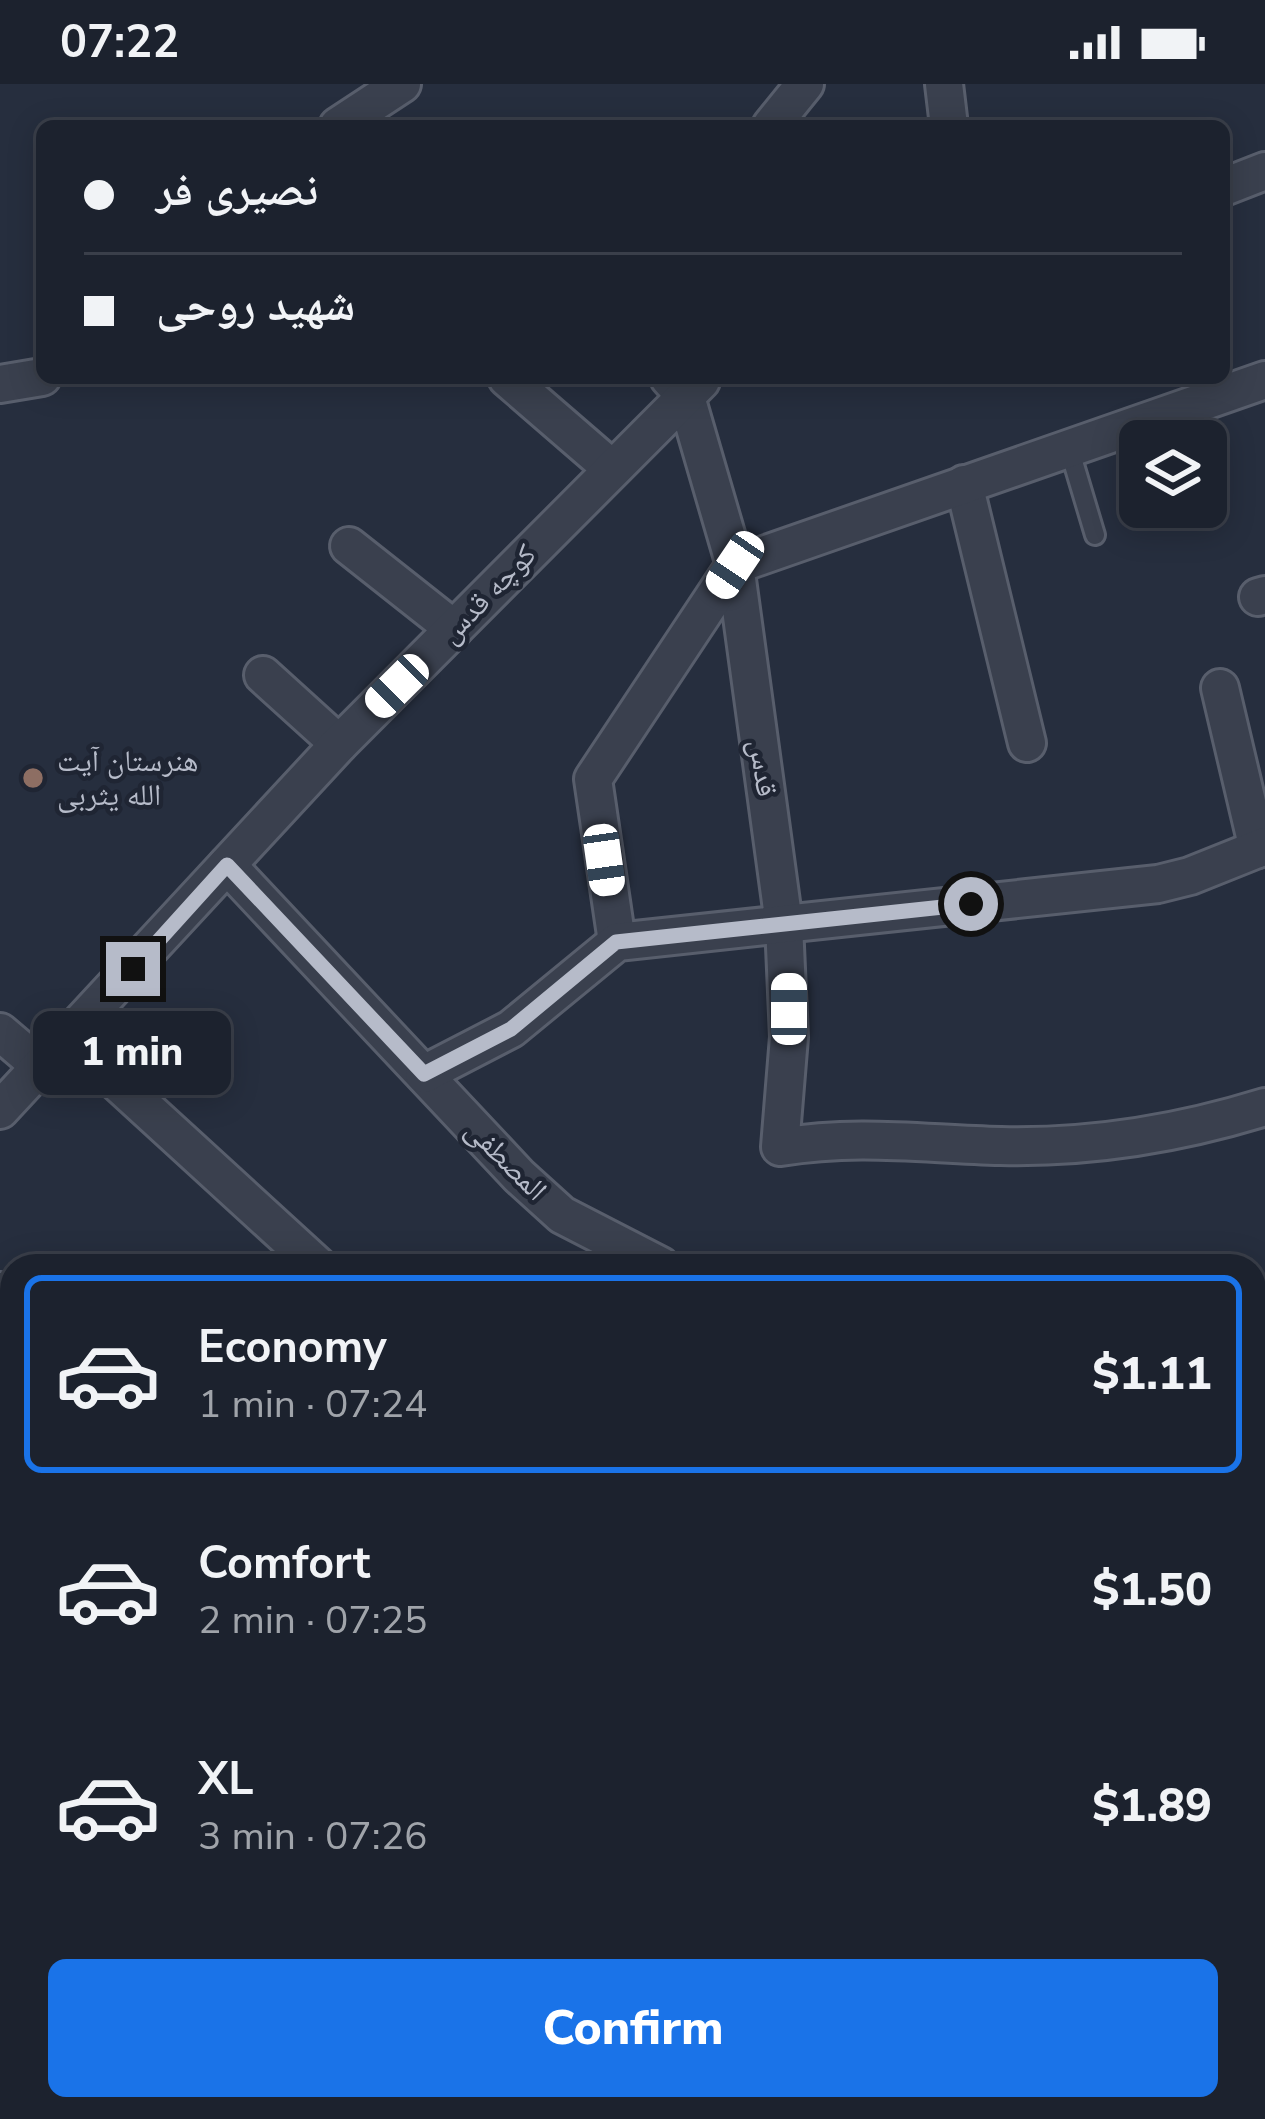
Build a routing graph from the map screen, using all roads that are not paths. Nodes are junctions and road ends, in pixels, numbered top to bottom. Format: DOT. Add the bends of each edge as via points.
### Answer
graph roads {
  1 [pos="402,84"];
  2 [pos="805,84"];
  3 [pos="347,120"];
  4 [pos="776,120"];
  5 [pos="1265,171"];
  6 [pos="1230,185"];
  7 [pos="1265,380"];
  8 [pos="514,384"];
  9 [pos="686,384"];
  10 [pos="1069,448"];
  11 [pos="611,468"];
  12 [pos="964,484"];
  13 [pos="1095,535"];
  14 [pos="349,546"];
  15 [pos="735,565"];
  16 [pos="454,629"];
  17 [pos="262,675"];
  18 [pos="1220,688"];
  19 [pos="1027,743"];
  20 [pos="339,744"];
  21 [pos="1262,848"];
  22 [pos="227,865"];
  23 [pos="784,924"];
  24 [pos="616,942"];
  25 [pos="0,1032"];
  26 [pos="70,1039"];
  27 [pos="40,1066"];
  28 [pos="424,1074"];
  29 [pos="1265,1107"];
  30 [pos="0,1110"];
  31 [pos="305,1254"];
  32 [pos="638,1254"];
  1 -- 3 [label="street"];
  2 -- 4 [label="street"];
  5 -- 6 [label="street"];
  7 -- 10 [label="street"];
  8 -- 11 [label="street"];
  9 -- 11 [label="street, کوچه قدس"];
  9 -- 15 [label="street, قدس"];
  10 -- 12 [label="street"];
  10 -- 13 [label="lane"];
  11 -- 16 [label="street, کوچه قدس"];
  12 -- 15 [label="street"];
  12 -- 19 [label="street"];
  14 -- 16 [label="street"];
  15 -- 23 [label="street, قدس"];
  15 -- 24 [label="street" via="593,779"];
  16 -- 20 [label="street, کوچه قدس"];
  17 -- 20 [label="street"];
  18 -- 21 [label="street"];
  20 -- 22 [label="street, کوچه قدس"];
  21 -- 23 [label="street" via="1158,884"];
  22 -- 26 [label="street, کوچه قدس"];
  22 -- 28 [label="street, المصطفی"];
  23 -- 24 [label="street"];
  23 -- 29 [label="street, قدس" via="789,1036 780,1147 856,1137 1001,1146 1128,1140"];
  24 -- 28 [label="street" via="511,1029"];
  25 -- 27 [label="street"];
  26 -- 27 [label="street, کوچه قدس"];
  26 -- 31 [label="street"];
  27 -- 30 [label="street, کوچه قدس"];
  28 -- 32 [label="street, المصطفی" via="562,1215"];
}
